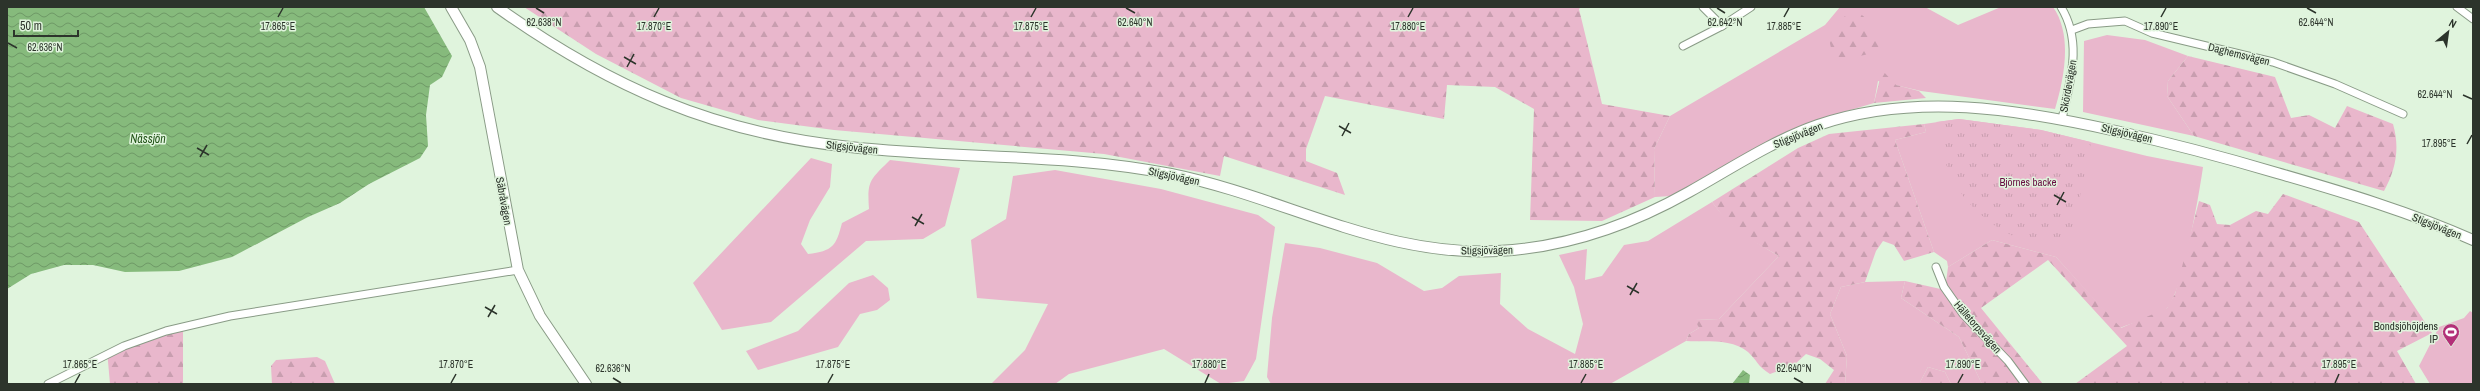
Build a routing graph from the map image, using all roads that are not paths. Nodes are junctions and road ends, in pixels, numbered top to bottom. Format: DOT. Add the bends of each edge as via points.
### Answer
graph roads {
  1 [pos="451,7"];
  2 [pos="497,7"];
  3 [pos="1703,7"];
  4 [pos="1750,7"];
  5 [pos="2061,7"];
  6 [pos="2457,7"];
  7 [pos="2473,19"];
  8 [pos="1722,26"];
  9 [pos="2072,30"];
  10 [pos="1683,46"];
  11 [pos="2403,114"];
  12 [pos="2062,119"];
  13 [pos="2473,240"];
  14 [pos="1936,267"];
  15 [pos="518,270"];
  16 [pos="48,384"];
  17 [pos="586,384"];
  18 [pos="2025,384"];
  1 -- 15 [label="main road, Säbråvägen" via="470,40 480,67"];
  2 -- 12 [label="main road, Stigsjövägen" via="550,44 609,78 667,104 730,126 854,148 1056,159 1132,167 1216,185 1378,239 1446,251 1493,252 1538,248 1599,234 1668,204 1772,145 1798,133 1850,116 1900,108 1945,106 2005,110"];
  3 -- 8 [label="street"];
  4 -- 8 [label="street"];
  5 -- 9 [label="street, Skördevägen"];
  6 -- 7 [label="street"];
  8 -- 10 [label="street"];
  9 -- 11 [label="street, Daghemsvägen" via="2088,24 2125,21 2152,33 2272,62 2335,84"];
  9 -- 12 [label="street, Skördevägen" via="2074,62"];
  12 -- 13 [label="main road, Stigsjövägen" via="2143,136 2247,163 2391,208"];
  14 -- 18 [label="street, Hälletorpsvägen" via="1944,287 1963,314 2008,361"];
  15 -- 16 [label="street" via="230,316 179,328 124,346"];
  15 -- 17 [label="main road, Säbråvägen" via="540,316"];
}
